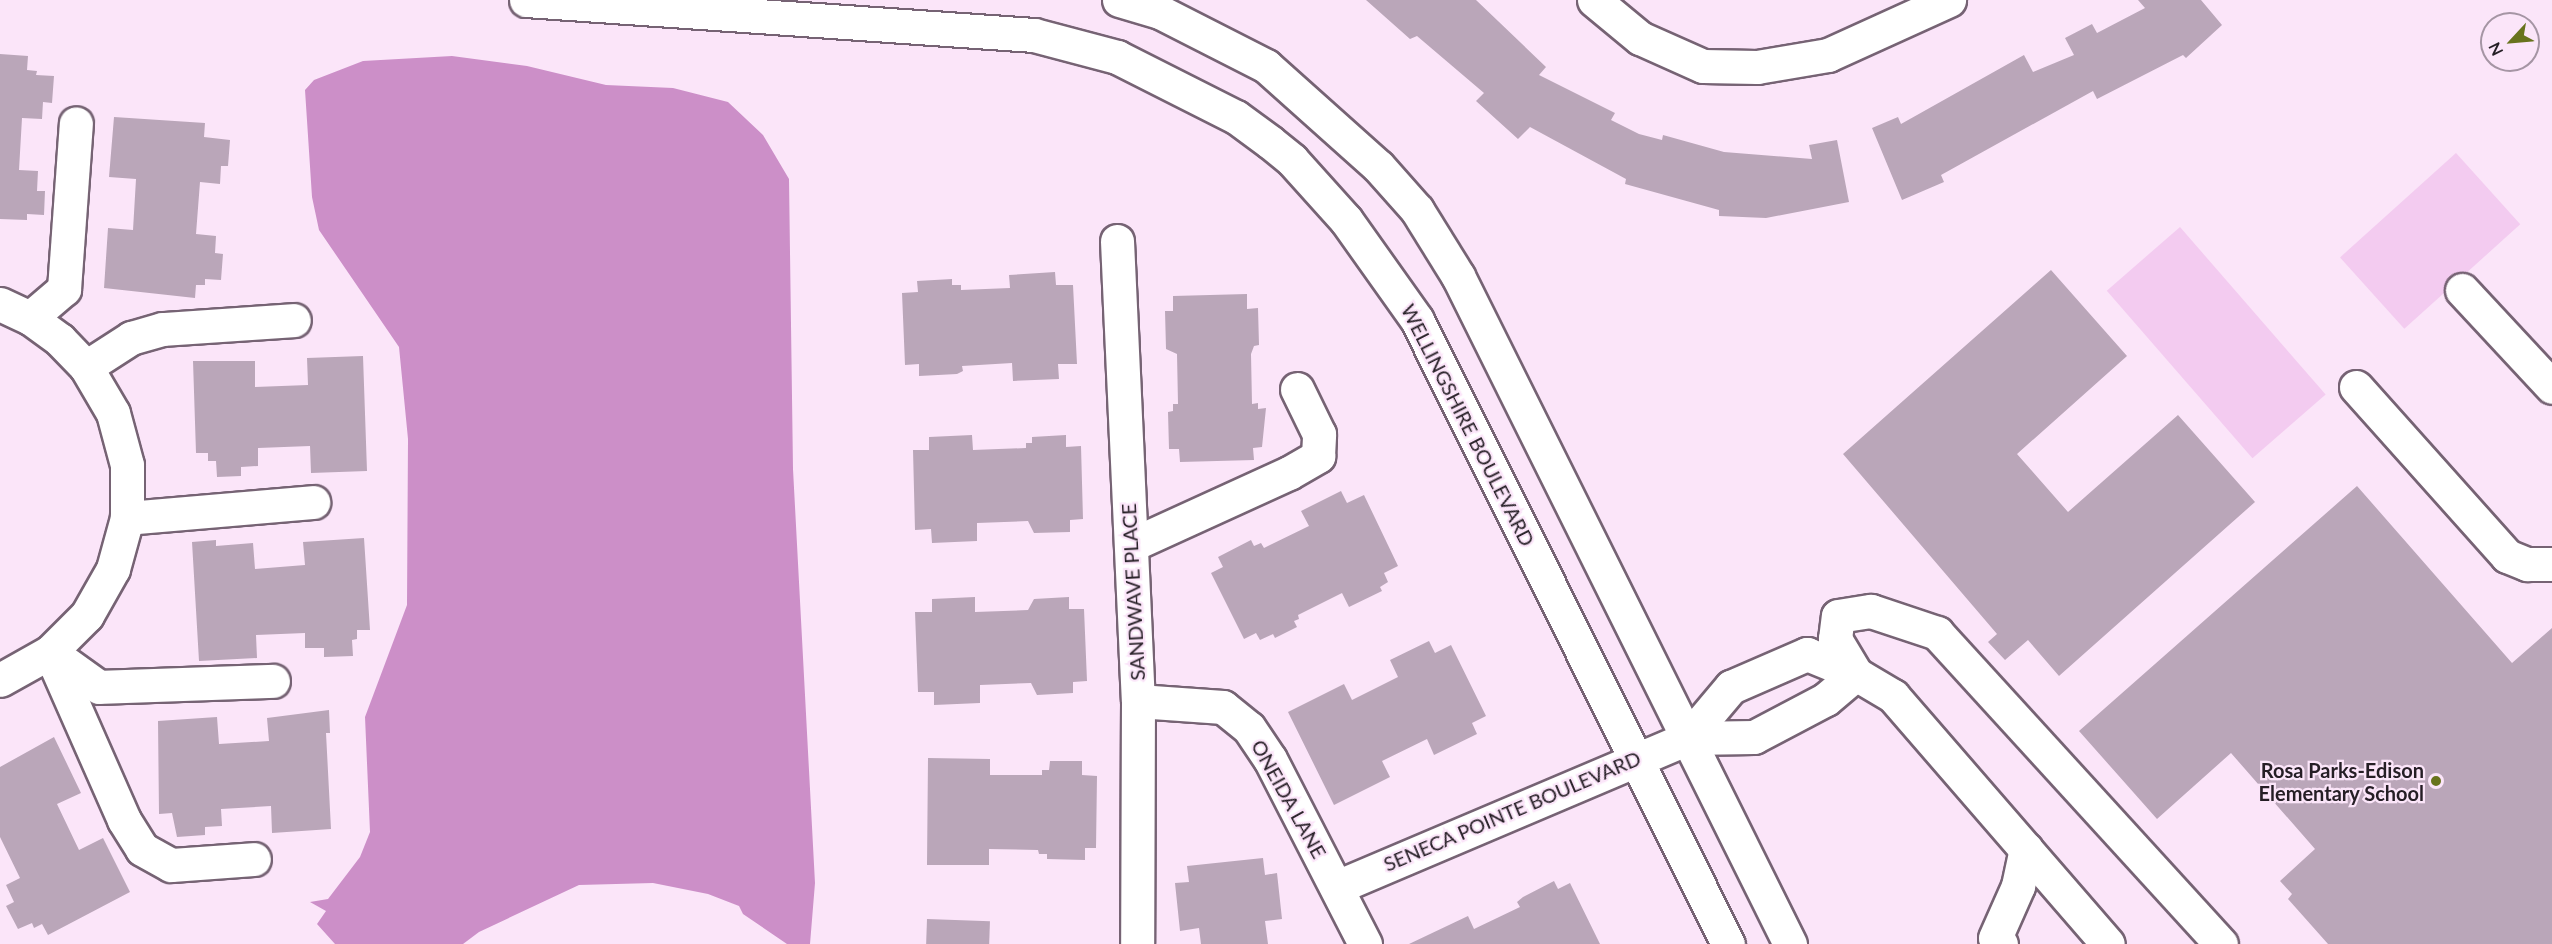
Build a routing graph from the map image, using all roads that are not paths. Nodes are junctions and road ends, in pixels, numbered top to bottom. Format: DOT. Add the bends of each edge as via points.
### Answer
graph roads {
  1 [pos="526,0"];
  2 [pos="1119,0"];
  3 [pos="1594,0"];
  4 [pos="1948,0"];
  5 [pos="76,123"];
  6 [pos="1117,241"];
  7 [pos="2462,290"];
  8 [pos="0,304"];
  9 [pos="30,318"];
  10 [pos="294,320"];
  11 [pos="86,367"];
  12 [pos="2356,387"];
  13 [pos="2552,387"];
  14 [pos="1297,389"];
  15 [pos="313,502"];
  16 [pos="127,518"];
  17 [pos="1131,545"];
  18 [pos="2552,564"];
  19 [pos="50,652"];
  20 [pos="1856,674"];
  21 [pos="0,680"];
  22 [pos="273,681"];
  23 [pos="1138,701"];
  24 [pos="1688,738"];
  25 [pos="1636,758"];
  26 [pos="2026,849"];
  27 [pos="254,859"];
  28 [pos="1337,887"];
  29 [pos="1137,944"];
  30 [pos="1365,944"];
  31 [pos="1728,944"];
  32 [pos="1790,944"];
  33 [pos="2001,944"];
  34 [pos="2108,944"];
  35 [pos="2221,944"];
  1 -- 25 [label="street, WELLINGSHIRE BOULEVARD" via="1034,35 1117,57 1236,117 1292,160 1316,185 1382,266 1417,320"];
  2 -- 24 [label="street" via="1160,12 1266,66 1378,166 1417,210 1458,276"];
  3 -- 4 [label="street" via="1640,38 1703,66 1758,67 1828,54"];
  5 -- 9 [label="street" via="64,289"];
  6 -- 17 [label="street, SANDWAVE PLACE"];
  7 -- 13 [label="street"];
  8 -- 9 [label="street"];
  9 -- 11 [label="street" via="60,340"];
  10 -- 11 [label="street" via="163,329 131,338"];
  11 -- 16 [label="street" via="113,413 127,465"];
  12 -- 18 [label="street" via="2507,556 2527,564"];
  14 -- 17 [label="street" via="1319,434 1318,456"];
  15 -- 16 [label="street"];
  16 -- 19 [label="street" via="113,569 93,606"];
  17 -- 23 [label="street, SANDWAVE PLACE"];
  19 -- 21 [label="street"];
  19 -- 22 [label="street" via="99,687"];
  19 -- 27 [label="street" via="124,820 142,849 171,864"];
  20 -- 24 [label="street" via="1826,699 1754,736"];
  20 -- 24 [label="street" via="1807,654 1731,687"];
  20 -- 26 [label="street" via="1893,696"];
  20 -- 35 [label="street" via="1835,639 1838,616 1871,611 1937,633"];
  23 -- 28 [label="street, ONEIDA LANE" via="1223,707 1249,729 1270,759"];
  23 -- 29 [label="street, SANDWAVE PLACE"];
  24 -- 25 [label="street, SENECA POINTE BOULEVARD"];
  24 -- 32 [label="street"];
  25 -- 28 [label="street, SENECA POINTE BOULEVARD"];
  25 -- 31 [label="street, WELLINGSHIRE BOULEVARD"];
  26 -- 33 [label="street" via="2018,886 1995,938"];
  26 -- 34 [label="street"];
  28 -- 30 [label="street, ONEIDA LANE"];
}
